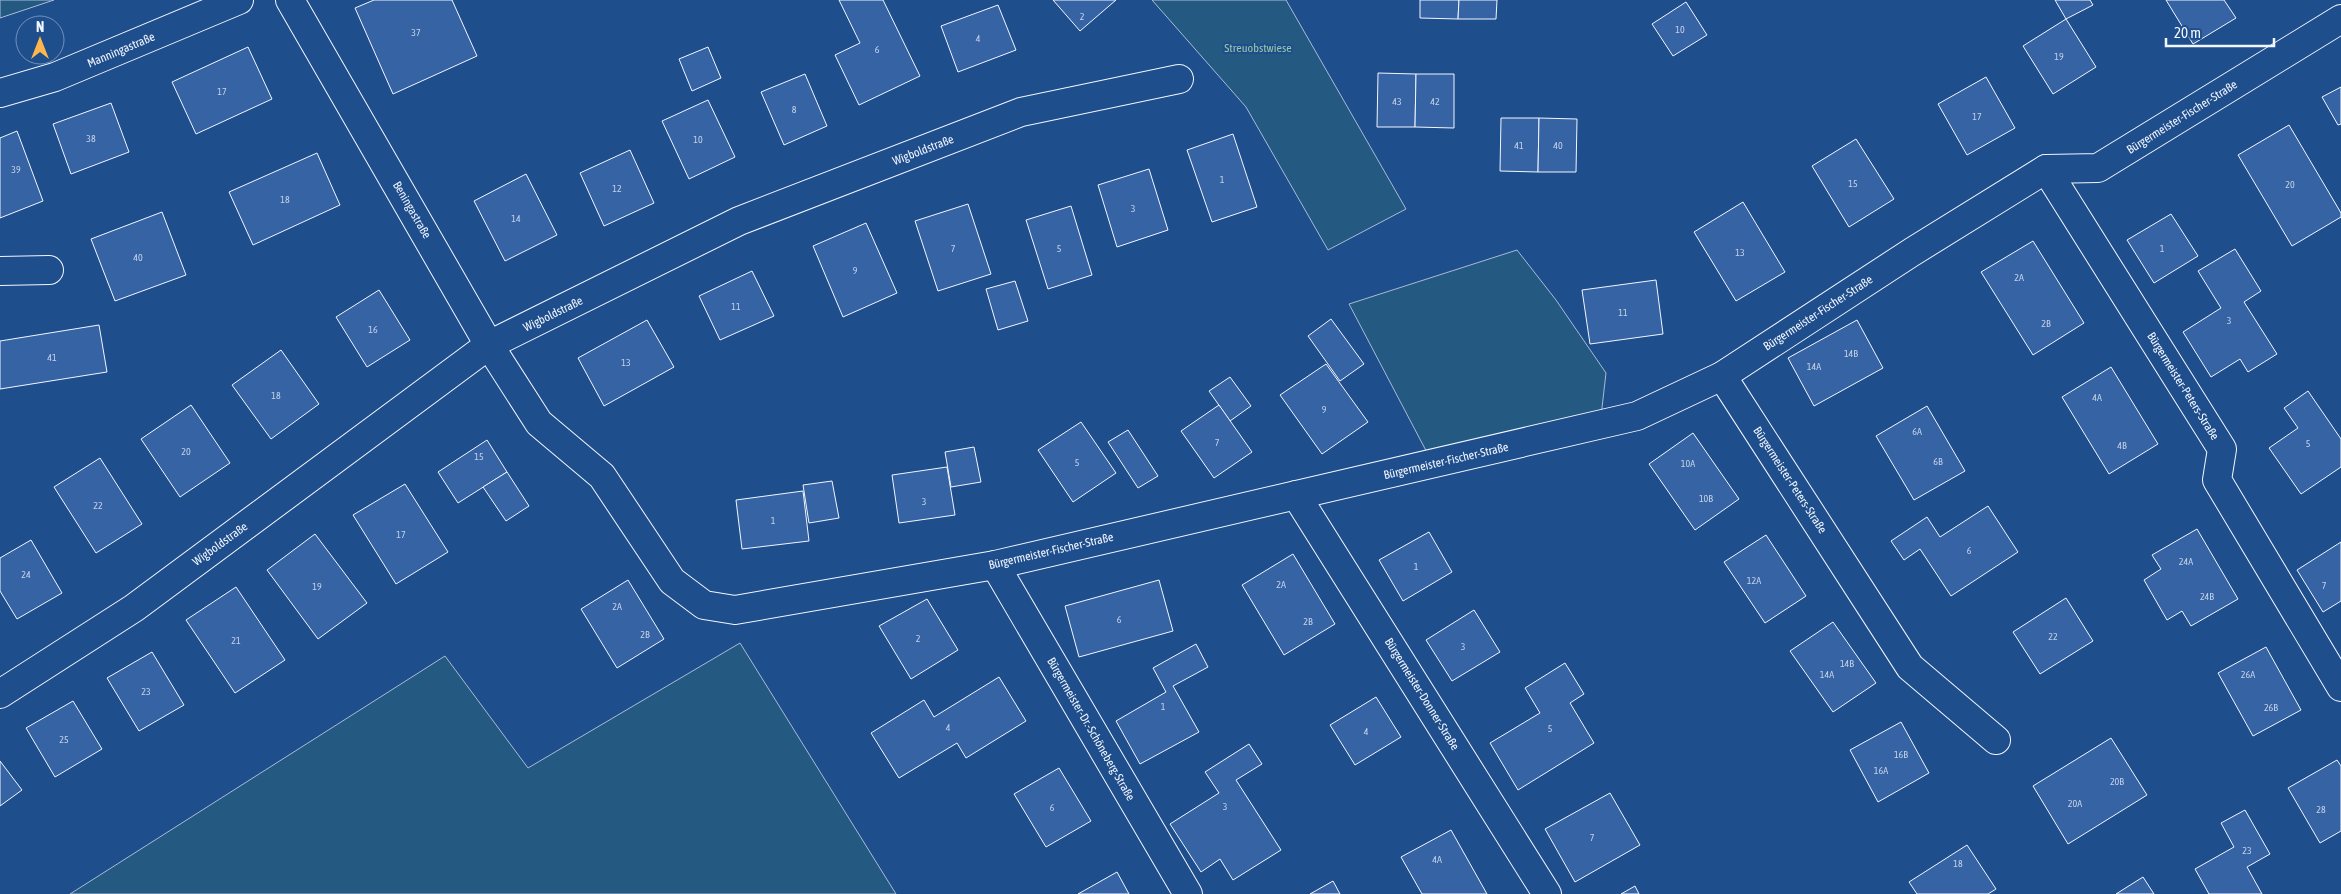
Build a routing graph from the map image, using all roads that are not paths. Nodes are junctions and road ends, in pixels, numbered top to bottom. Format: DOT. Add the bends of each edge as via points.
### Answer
graph roads {
  1 [pos="239,0"];
  2 [pos="290,0"];
  3 [pos="2341,19"];
  4 [pos="1179,79"];
  5 [pos="0,93"];
  6 [pos="2046,169"];
  7 [pos="49,270"];
  8 [pos="0,271"];
  9 [pos="490,345"];
  10 [pos="1722,376"];
  11 [pos="537,419"];
  12 [pos="1296,495"];
  13 [pos="995,565"];
  14 [pos="2341,686"];
  15 [pos="0,694"];
  16 [pos="1996,740"];
  17 [pos="1188,894"];
  18 [pos="1547,894"];
  1 -- 5 [label="street, Manningastraße" via="55,78"];
  2 -- 9 [label="street, Beningastraße"];
  3 -- 6 [label="street, Bürgermeister-Fischer-Straße" via="2098,168"];
  4 -- 9 [label="street, Wigboldstraße" via="1021,112 739,221"];
  6 -- 10 [label="street, Bürgermeister-Fischer-Straße"];
  6 -- 14 [label="street, Bürgermeister-Peters-Straße" via="2222,449 2217,480"];
  7 -- 8 [label="street"];
  9 -- 11 [label="street, Beningastraße"];
  9 -- 15 [label="street, Wigboldstraße" via="134,608"];
  10 -- 12 [label="street, Bürgermeister-Fischer-Straße" via="1637,416"];
  10 -- 16 [label="street, Bürgermeister-Peters-Straße" via="1910,666"];
  11 -- 13 [label="street, Bürgermeister-Fischer-Straße" via="602,476 672,581 704,605 735,610"];
  12 -- 13 [label="street, Bürgermeister-Fischer-Straße"];
  12 -- 18 [label="street, Bürgermeister-Donner-Straße"];
  13 -- 17 [label="street, Bürgermeister-Dr.-Schöneberg-Straße"];
}
